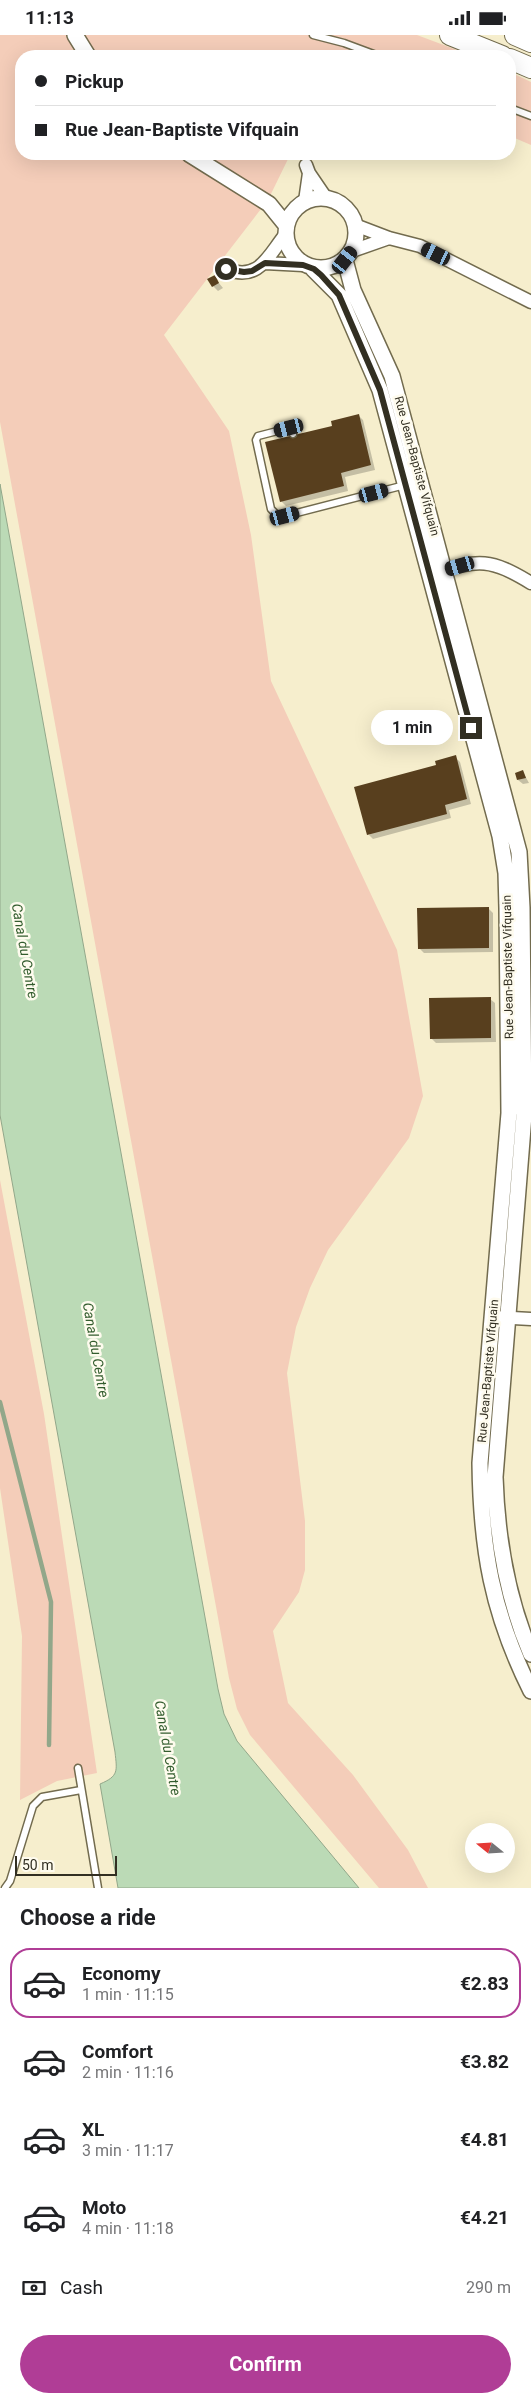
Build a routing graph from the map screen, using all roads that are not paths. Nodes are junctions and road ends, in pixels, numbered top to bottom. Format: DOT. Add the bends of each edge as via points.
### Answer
graph roads {
  1 [pos="75,35"];
  2 [pos="313,35"];
  3 [pos="450,35"];
  4 [pos="515,35"];
  5 [pos="531,42"];
  6 [pos="84,50"];
  7 [pos="363,50"];
  8 [pos="487,50"];
  9 [pos="516,62"];
  10 [pos="531,69"];
  11 [pos="516,110"];
  12 [pos="531,116"];
  13 [pos="199,160"];
  14 [pos="326,198"];
  15 [pos="305,201"];
  16 [pos="356,225"];
  17 [pos="286,230"];
  18 [pos="389,238"];
  19 [pos="348,255"];
  20 [pos="265,263"];
  21 [pos="308,267"];
  22 [pos="226,269"];
  23 [pos="531,302"];
  24 [pos="293,434"];
  25 [pos="406,484"];
  26 [pos="445,570"];
  27 [pos="430,576"];
  28 [pos="531,583"];
  29 [pos="521,952"];
  30 [pos="493,1317"];
  31 [pos="508,1317"];
  32 [pos="531,1319"];
  33 [pos="531,1654"];
  34 [pos="531,1691"];
  35 [pos="78,1768"];
  36 [pos="81,1790"];
  37 [pos="5,1888"];
  38 [pos="98,1888"];
  1 -- 6 [label="street"];
  2 -- 7 [label="lane"];
  3 -- 8 [label="highway"];
  4 -- 5 [label="highway"];
  9 -- 10 [label="highway"];
  11 -- 12 [label="lane"];
  13 -- 17 [label="street, Rue Jean-Baptiste Vifquain" via="270,204"];
  14 -- 15 [label="street"];
  14 -- 15 [label="street" via="308,169"];
  14 -- 16 [label="street" via="345,207"];
  15 -- 17 [label="street" via="296,207"];
  16 -- 18 [label="street"];
  16 -- 19 [label="street, Rue Jean-Baptiste Vifquain" via="356,240"];
  17 -- 20 [label="street"];
  17 -- 21 [label="street, Rue Jean-Baptiste Vifquain" via="288,247 294,257"];
  18 -- 19 [label="street"];
  18 -- 23 [label="street" via="420,247"];
  19 -- 21 [label="street" via="335,266 324,269"];
  19 -- 26 [label="street, Rue Jean-Baptiste Vifquain" via="353,290 392,376"];
  20 -- 21 [label="street"];
  20 -- 22 [label="street" via="252,271"];
  21 -- 25 [label="street, Rue Jean-Baptiste Vifquain" via="339,295 373,370"];
  24 -- 25 [label="lane" via="289,428 258,436 256,440 271,509 278,516"];
  25 -- 27 [label="street, Rue Jean-Baptiste Vifquain"];
  26 -- 27 [label="street"];
  26 -- 28 [label="street" via="475,563 493,563"];
  26 -- 29 [label="street, Rue Jean-Baptiste Vifquain" via="516,837 521,866"];
  27 -- 29 [label="street, Rue Jean-Baptiste Vifquain" via="500,835"];
  29 -- 30 [label="street, Rue Jean-Baptiste Vifquain"];
  29 -- 31 [label="street, Rue Jean-Baptiste Vifquain" via="524,1115"];
  30 -- 31 [label="street"];
  30 -- 34 [label="street, Rue Jean-Baptiste Vifquain" via="480,1463 483,1541 497,1607"];
  31 -- 32 [label="street"];
  31 -- 33 [label="street, Rue Jean-Baptiste Vifquain" via="495,1477 496,1517 511,1599"];
  35 -- 36 [label="lane"];
  36 -- 37 [label="lane" via="42,1797 33,1806"];
  36 -- 38 [label="lane"];
}
